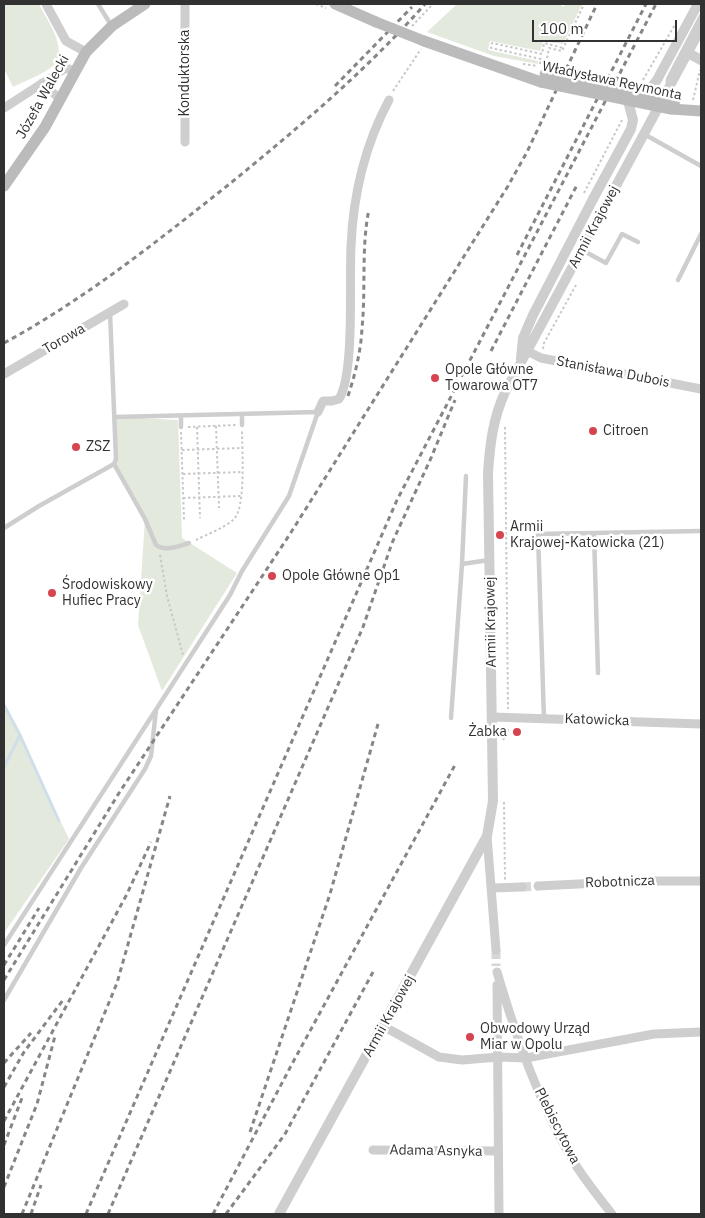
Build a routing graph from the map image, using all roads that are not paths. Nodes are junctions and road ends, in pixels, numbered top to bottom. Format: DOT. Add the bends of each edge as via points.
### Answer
graph roads {
  1 [pos="46,4"];
  2 [pos="98,4"];
  3 [pos="144,4"];
  4 [pos="185,4"];
  5 [pos="335,4"];
  6 [pos="698,4"];
  7 [pos="701,16"];
  8 [pos="112,26"];
  9 [pos="701,28"];
  10 [pos="86,52"];
  11 [pos="688,53"];
  12 [pos="701,60"];
  13 [pos="74,71"];
  14 [pos="543,71"];
  15 [pos="42,83"];
  16 [pos="668,90"];
  17 [pos="645,95"];
  18 [pos="60,99"];
  19 [pos="389,100"];
  20 [pos="628,101"];
  21 [pos="673,105"];
  22 [pos="4,108"];
  23 [pos="701,111"];
  24 [pos="644,134"];
  25 [pos="185,142"];
  26 [pos="701,166"];
  27 [pos="4,186"];
  28 [pos="701,234"];
  29 [pos="638,242"];
  30 [pos="582,250"];
  31 [pos="678,280"];
  32 [pos="124,304"];
  33 [pos="110,312"];
  34 [pos="527,351"];
  35 [pos="521,362"];
  36 [pos="4,374"];
  37 [pos="701,389"];
  38 [pos="318,412"];
  39 [pos="242,415"];
  40 [pos="116,417"];
  41 [pos="181,417"];
  42 [pos="242,425"];
  43 [pos="181,427"];
  44 [pos="114,464"];
  45 [pos="466,476"];
  46 [pos="4,528"];
  47 [pos="701,531"];
  48 [pos="594,533"];
  49 [pos="189,543"];
  50 [pos="490,560"];
  51 [pos="462,564"];
  52 [pos="598,673"];
  53 [pos="156,709"];
  54 [pos="492,717"];
  55 [pos="451,718"];
  56 [pos="544,719"];
  57 [pos="701,724"];
  58 [pos="487,836"];
  59 [pos="701,882"];
  60 [pos="538,886"];
  61 [pos="522,887"];
  62 [pos="493,888"];
  63 [pos="4,944"];
  64 [pos="496,950"];
  65 [pos="4,1000"];
  66 [pos="383,1026"];
  67 [pos="701,1032"];
  68 [pos="498,1057"];
  69 [pos="526,1058"];
  70 [pos="373,1150"];
  71 [pos="498,1151"];
  72 [pos="279,1214"];
  73 [pos="499,1214"];
  74 [pos="612,1214"];
  1 -- 10 [label="street" via="66,41"];
  2 -- 8 [label="lane"];
  3 -- 8 [label="main road, Józefa Walecki"];
  4 -- 25 [label="street, Konduktorska"];
  5 -- 14 [label="main road, Władysława Reymonta, bridge" via="422,45 520,73"];
  6 -- 17 [label="street"];
  7 -- 16 [label="lane" via="668,79"];
  8 -- 10 [label="main road, Józefa Walecki"];
  9 -- 11 [label="street, Armii Krajowej"];
  10 -- 13 [label="main road, Józefa Walecki"];
  11 -- 12 [label="street"];
  11 -- 16 [label="street, Armii Krajowej"];
  13 -- 15 [label="street" via="66,68"];
  13 -- 18 [label="main road, Józefa Walecki"];
  14 -- 17 [label="main road, Władysława Reymonta, bridge"];
  14 -- 20 [label="main road, Władysława Reymonta, bridge"];
  15 -- 18 [label="street"];
  15 -- 22 [label="street"];
  16 -- 24 [label="street, Armii Krajowej"];
  17 -- 21 [label="main road, Władysława Reymonta, bridge"];
  18 -- 27 [label="main road, Józefa Walecki" via="28,155"];
  19 -- 38 [label="street" via="371,138 356,193 350,247 348,359 343,388 339,399 323,400"];
  20 -- 21 [label="main road, Władysława Reymonta, bridge"];
  20 -- 35 [label="street, bridge" via="633,120 630,129 532,315 523,338"];
  21 -- 23 [label="main road, Władysława Reymonta"];
  24 -- 26 [label="lane"];
  24 -- 30 [label="street, Armii Krajowej"];
  28 -- 31 [label="lane"];
  29 -- 30 [label="lane" via="622,234 606,263"];
  30 -- 34 [label="street, Armii Krajowej"];
  32 -- 33 [label="street, Torowa"];
  33 -- 36 [label="street, Torowa"];
  33 -- 40 [label="lane"];
  34 -- 35 [label="street, Armii Krajowej"];
  34 -- 37 [label="street, Stanisława Dubois" via="541,358"];
  35 -- 50 [label="street, Armii Krajowej" via="505,392 492,428 488,473"];
  38 -- 39 [label="lane"];
  38 -- 53 [label="lane" via="289,496"];
  39 -- 41 [label="lane"];
  39 -- 42 [label="lane"];
  40 -- 41 [label="lane"];
  40 -- 44 [label="lane"];
  41 -- 43 [label="lane"];
  44 -- 46 [label="lane"];
  44 -- 49 [label="lane" via="159,548 175,548"];
  45 -- 51 [label="lane"];
  47 -- 48 [label="lane"];
  48 -- 52 [label="lane"];
  48 -- 56 [label="lane" via="538,534"];
  50 -- 51 [label="lane"];
  50 -- 54 [label="street, Armii Krajowej"];
  51 -- 55 [label="lane"];
  53 -- 63 [label="lane"];
  53 -- 65 [label="lane" via="151,756 145,769 81,868"];
  54 -- 56 [label="street, Katowicka"];
  54 -- 58 [label="street, Armii Krajowej" via="493,800"];
  56 -- 57 [label="street, Katowicka"];
  58 -- 62 [label="street"];
  58 -- 66 [label="street, Armii Krajowej"];
  59 -- 60 [label="street, Robotnicza" via="638,881"];
  61 -- 62 [label="street"];
  62 -- 64 [label="street"];
  66 -- 68 [label="street" via="439,1057 462,1060"];
  66 -- 72 [label="street, Armii Krajowej"];
  67 -- 69 [label="street" via="654,1034"];
  68 -- 69 [label="street"];
  68 -- 69 [label="street, Plebiscytowa" via="497,969"];
  68 -- 71 [label="street"];
  69 -- 74 [label="street, Plebiscytowa" via="561,1140"];
  70 -- 71 [label="street, Adama Asnyka"];
  71 -- 73 [label="street"];
}
